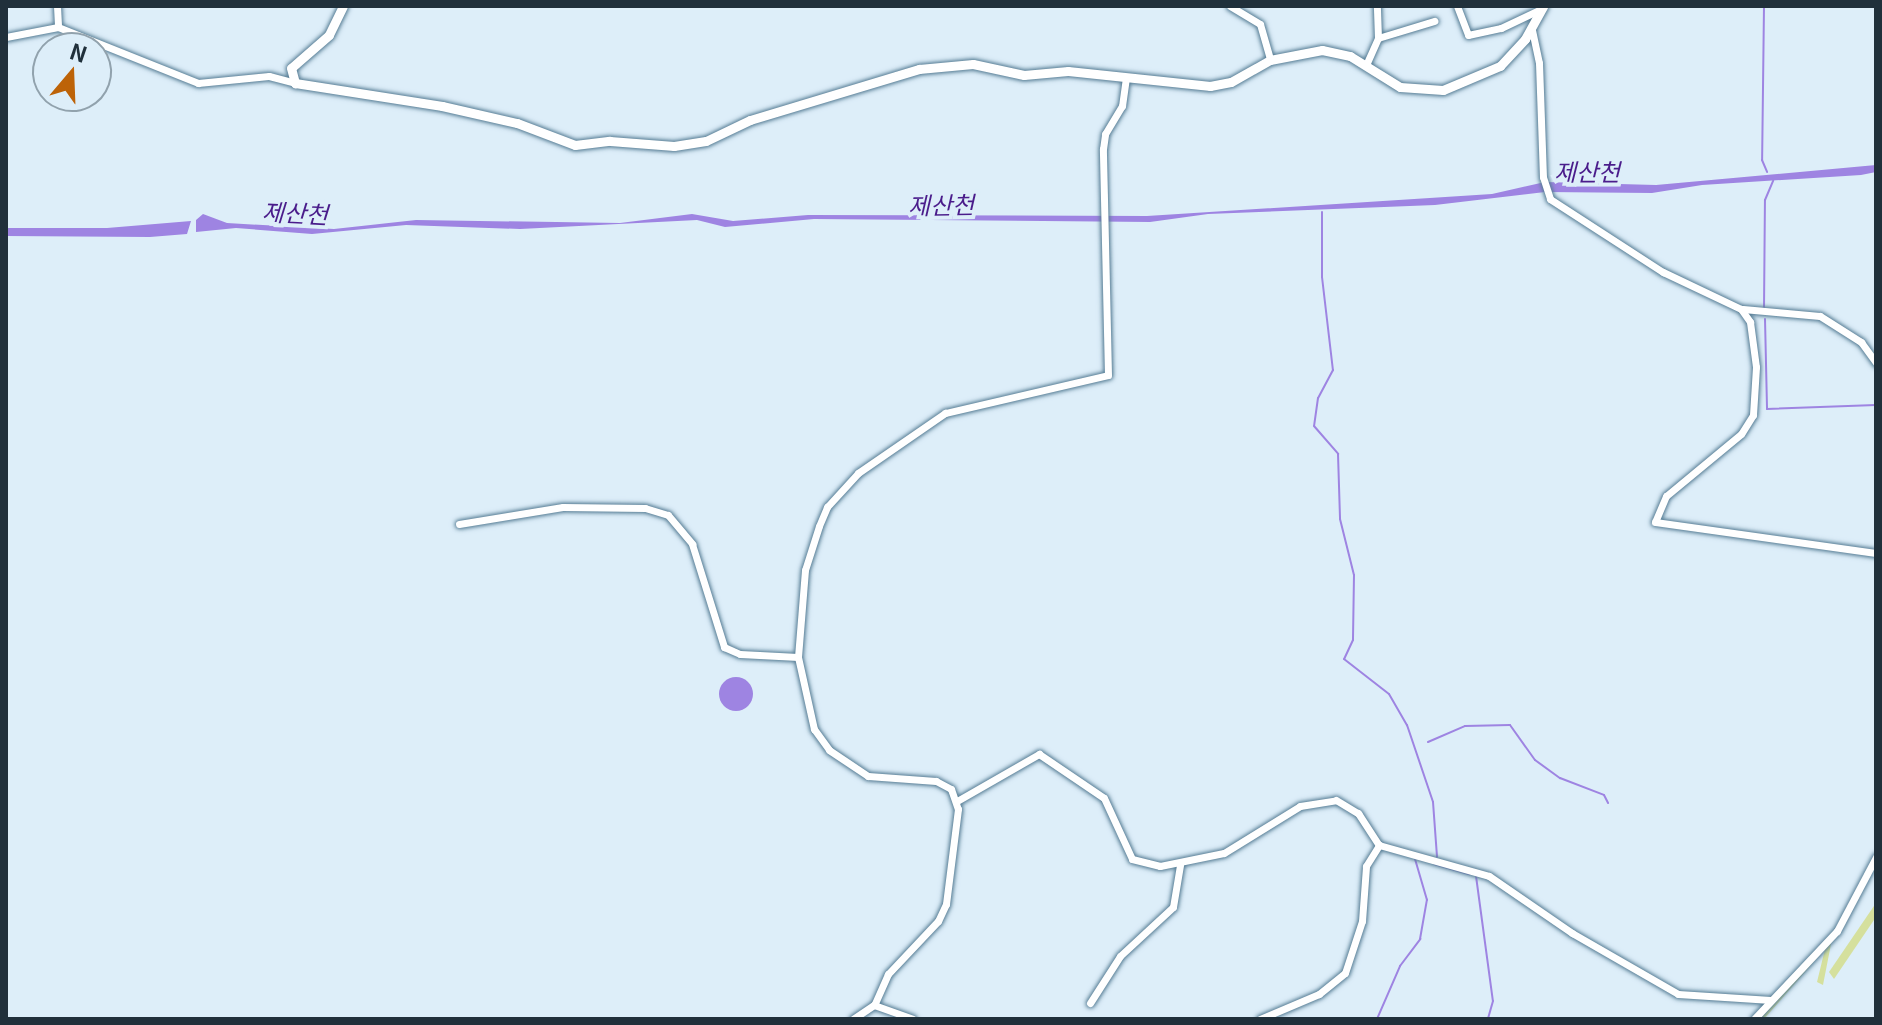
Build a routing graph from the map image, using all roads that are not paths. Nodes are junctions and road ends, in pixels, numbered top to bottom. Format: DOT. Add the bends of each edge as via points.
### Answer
graph roads {
  1 [pos="57,6"];
  2 [pos="343,6"];
  3 [pos="1230,6"];
  4 [pos="1377,6"];
  5 [pos="1457,6"];
  6 [pos="1523,6"];
  7 [pos="1542,7"];
  8 [pos="1529,14"];
  9 [pos="1434,21"];
  10 [pos="58,27"];
  11 [pos="1532,30"];
  12 [pos="6,37"];
  13 [pos="1378,38"];
  14 [pos="1270,60"];
  15 [pos="1366,65"];
  16 [pos="1126,77"];
  17 [pos="295,83"];
  18 [pos="1741,309"];
  19 [pos="1876,363"];
  20 [pos="459,524"];
  21 [pos="1876,553"];
  22 [pos="798,657"];
  23 [pos="957,801"];
  24 [pos="1379,845"];
  25 [pos="1876,857"];
  26 [pos="1180,865"];
  27 [pos="1771,1000"];
  28 [pos="1090,1003"];
  29 [pos="874,1005"];
  30 [pos="853,1019"];
  31 [pos="913,1019"];
  32 [pos="1260,1019"];
  33 [pos="1754,1019"];
  1 -- 10 [label="street"];
  2 -- 17 [label="street" via="329,35 291,68"];
  3 -- 14 [label="street" via="1260,24"];
  4 -- 13 [label="street"];
  5 -- 8 [label="street" via="1468,35"];
  6 -- 8 [label="street"];
  7 -- 8 [label="street"];
  7 -- 11 [label="street"];
  9 -- 13 [label="street"];
  10 -- 12 [label="street"];
  10 -- 17 [label="street" via="198,83 269,76"];
  11 -- 15 [label="street" via="1495,70 1443,90 1406,89"];
  11 -- 18 [label="street" via="1539,63 1543,177 1555,204 1663,272"];
  13 -- 15 [label="street"];
  14 -- 15 [label="street" via="1322,50"];
  14 -- 16 [label="street" via="1219,85"];
  16 -- 17 [label="street" via="1068,71 1032,76 973,64 919,69 750,120 706,141 674,146 610,141 575,145 517,123 442,106"];
  16 -- 22 [label="street" via="1122,106 1104,138 1108,375 945,413 858,473 827,507 819,526 805,570"];
  18 -- 19 [label="street" via="1820,316 1861,342"];
  18 -- 21 [label="street" via="1750,322 1756,367 1753,415 1741,434 1666,496 1655,522"];
  20 -- 22 [label="street" via="563,507 661,512 677,522 692,544 724,647 740,654"];
  22 -- 23 [label="street" via="814,729 835,756 875,778 936,781 951,789"];
  23 -- 26 [label="street" via="1039,754 1104,798 1127,854 1136,863"];
  23 -- 29 [label="street" via="946,904 938,921 888,974"];
  24 -- 26 [label="street" via="1351,806 1323,799 1295,809 1234,849"];
  24 -- 27 [label="street" via="1489,876 1572,933 1678,994"];
  24 -- 32 [label="street" via="1366,866 1362,921 1345,973 1319,994"];
  25 -- 27 [label="street" via="1837,931"];
  26 -- 28 [label="street" via="1173,907 1120,956"];
  27 -- 33 [label="street"];
  29 -- 30 [label="street"];
  29 -- 31 [label="street"];
}
